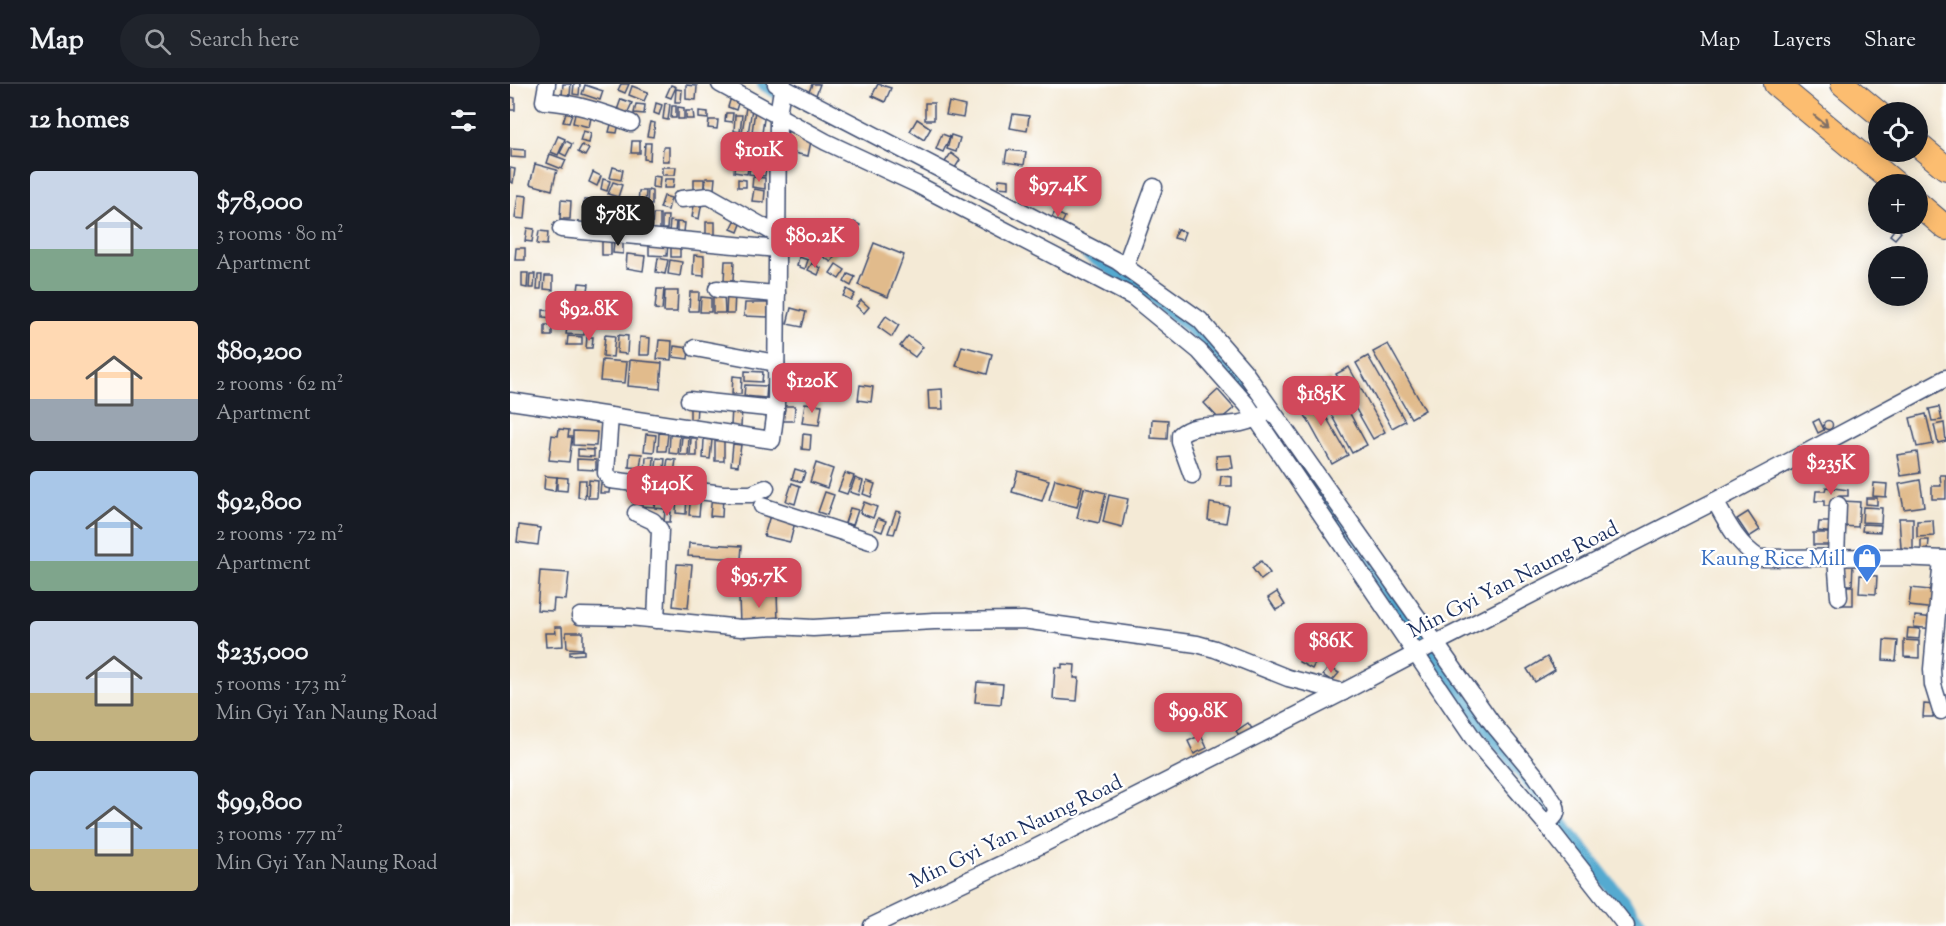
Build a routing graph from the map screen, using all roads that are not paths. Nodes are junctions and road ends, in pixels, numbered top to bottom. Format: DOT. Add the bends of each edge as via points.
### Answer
graph roads {
  1 [pos="547,84"];
  2 [pos="720,84"];
  3 [pos="1776,84"];
  4 [pos="1843,84"];
  5 [pos="780,85"];
  6 [pos="1868,104"];
  7 [pos="778,114"];
  8 [pos="631,123"];
  9 [pos="1928,153"];
  10 [pos="1946,168"];
  11 [pos="1884,174"];
  12 [pos="1154,187"];
  13 [pos="681,199"];
  14 [pos="1928,212"];
  15 [pos="1946,228"];
  16 [pos="561,230"];
  17 [pos="778,242"];
  18 [pos="1125,267"];
  19 [pos="717,289"];
  20 [pos="777,294"];
  21 [pos="695,348"];
  22 [pos="776,363"];
  23 [pos="1946,378"];
  24 [pos="689,400"];
  25 [pos="510,401"];
  26 [pos="776,409"];
  27 [pos="1262,414"];
  28 [pos="610,416"];
  29 [pos="1192,475"];
  30 [pos="766,488"];
  31 [pos="1715,501"];
  32 [pos="1838,505"];
  33 [pos="762,506"];
  34 [pos="636,513"];
  35 [pos="870,541"];
  36 [pos="1836,557"];
  37 [pos="1944,559"];
  38 [pos="1839,597"];
  39 [pos="580,616"];
  40 [pos="656,620"];
  41 [pos="1425,649"];
  42 [pos="1343,692"];
  43 [pos="1941,711"];
  44 [pos="1551,820"];
  45 [pos="872,926"];
  46 [pos="1626,926"];
  1 -- 8 [label="street" via="544,101 568,102"];
  2 -- 7 [label="street"];
  3 -- 11 [label="highway, one-way"];
  4 -- 6 [label="highway"];
  5 -- 7 [label="street"];
  5 -- 18 [label="street"];
  7 -- 17 [label="street"];
  7 -- 27 [label="street" via="1133,297 1199,351 1247,405"];
  9 -- 10 [label="highway"];
  12 -- 18 [label="street"];
  13 -- 17 [label="street" via="709,196"];
  14 -- 15 [label="highway"];
  16 -- 17 [label="street"];
  17 -- 20 [label="street"];
  18 -- 27 [label="street" via="1200,320 1245,370"];
  19 -- 20 [label="street"];
  20 -- 22 [label="street"];
  21 -- 22 [label="street"];
  22 -- 26 [label="street"];
  23 -- 31 [label="street, Min Gyi Yan Naung Road"];
  24 -- 26 [label="street"];
  25 -- 28 [label="street"];
  26 -- 28 [label="street" via="772,440"];
  27 -- 29 [label="street" via="1242,424 1186,429 1180,442"];
  27 -- 41 [label="street"];
  27 -- 41 [label="street" via="1301,450"];
  28 -- 30 [label="street" via="606,473 610,480 723,494 751,494"];
  31 -- 36 [label="street" via="1732,532 1759,558"];
  31 -- 41 [label="street, Min Gyi Yan Naung Road"];
  32 -- 36 [label="street"];
  33 -- 35 [label="street"];
  34 -- 40 [label="street" via="654,521 660,530"];
  36 -- 37 [label="street"];
  36 -- 38 [label="street"];
  37 -- 43 [label="street" via="1932,669"];
  39 -- 40 [label="street"];
  40 -- 42 [label="street" via="741,628 1023,620 1197,644 1288,678"];
  41 -- 42 [label="street, Min Gyi Yan Naung Road"];
  41 -- 44 [label="street" via="1475,741"];
  41 -- 44 [label="street" via="1536,776 1558,809"];
  42 -- 45 [label="street, Min Gyi Yan Naung Road"];
  44 -- 46 [label="street"];
}
